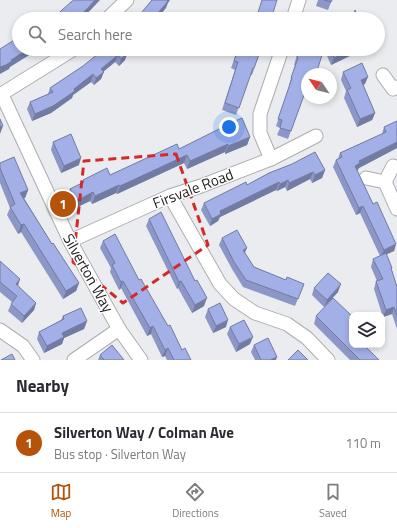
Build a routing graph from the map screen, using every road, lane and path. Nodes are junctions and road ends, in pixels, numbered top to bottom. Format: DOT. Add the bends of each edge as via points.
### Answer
graph roads {
  1 [pos="127,0"];
  2 [pos="299,0"];
  3 [pos="114,12"];
  4 [pos="295,12"];
  5 [pos="63,56"];
  6 [pos="280,56"];
  7 [pos="383,75"];
  8 [pos="397,87"];
  9 [pos="1,95"];
  10 [pos="316,136"];
  11 [pos="271,159"];
  12 [pos="393,166"];
  13 [pos="366,178"];
  14 [pos="385,182"];
  15 [pos="170,196"];
  16 [pos="397,209"];
  17 [pos="70,242"];
  18 [pos="119,329"];
  19 [pos="0,330"];
  20 [pos="33,360"];
  21 [pos="74,360"];
  22 [pos="141,360"];
  23 [pos="328,360"];
  1 -- 3 [label="street"];
  2 -- 4 [label="street"];
  5 -- 9 [label="street"];
  6 -- 11 [label="street" via="260,114 260,133"];
  7 -- 8 [label="street" via="393,89"];
  9 -- 17 [label="street, Silverton Way"];
  10 -- 11 [label="street, Firsvale Road"];
  11 -- 15 [label="street, Firsvale Road"];
  12 -- 14 [label="street"];
  13 -- 14 [label="street"];
  14 -- 16 [label="street"];
  15 -- 17 [label="street, Firsvale Road"];
  15 -- 23 [label="street" via="220,284 234,299 255,313 287,324 307,338"];
  17 -- 18 [label="street, Silverton Way"];
  18 -- 21 [label="street"];
  18 -- 22 [label="street, Silverton Way"];
  19 -- 20 [label="street" via="23,346"];
}
